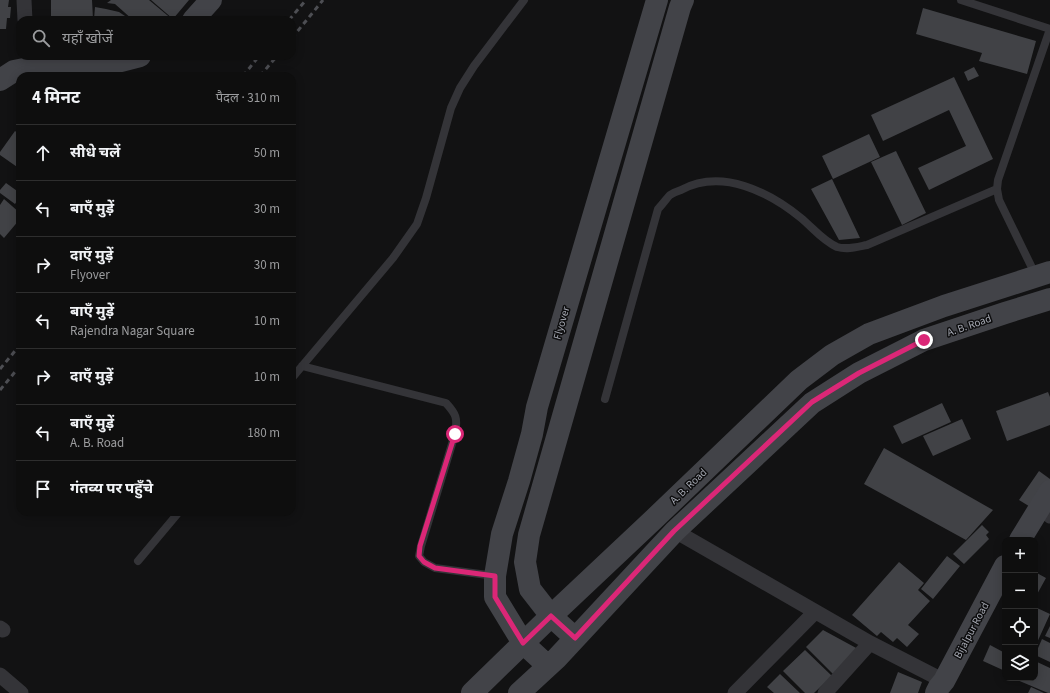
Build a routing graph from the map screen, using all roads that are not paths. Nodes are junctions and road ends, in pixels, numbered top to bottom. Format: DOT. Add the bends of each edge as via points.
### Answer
graph roads {
  1 [pos="24,0"];
  2 [pos="211,0"];
  3 [pos="524,0"];
  4 [pos="657,0"];
  5 [pos="683,0"];
  6 [pos="961,0"];
  7 [pos="26,16"];
  8 [pos="197,16"];
  9 [pos="1050,29"];
  10 [pos="125,60"];
  11 [pos="28,62"];
  12 [pos="0,80"];
  13 [pos="997,189"];
  14 [pos="1043,274"];
  15 [pos="1050,299"];
  16 [pos="302,366"];
  17 [pos="296,373"];
  18 [pos="605,399"];
  19 [pos="1048,503"];
  20 [pos="176,516"];
  21 [pos="674,531"];
  22 [pos="1022,537"];
  23 [pos="138,561"];
  24 [pos="1002,572"];
  25 [pos="495,576"];
  26 [pos="815,612"];
  27 [pos="551,616"];
  28 [pos="575,638"];
  29 [pos="523,643"];
  30 [pos="870,644"];
  31 [pos="548,666"];
  32 [pos="0,675"];
  33 [pos="942,688"];
  34 [pos="21,693"];
  35 [pos="472,693"];
  36 [pos="519,693"];
  37 [pos="735,693"];
  38 [pos="825,693"];
  1 -- 7 [label="street"];
  2 -- 8 [label="main road"];
  3 -- 16 [label="lane" via="460,88 451,108 417,224 393,258"];
  4 -- 25 [label="main road, Flyover" via="537,407 532,434 502,534"];
  5 -- 27 [label="main road" via="529,535 525,562 530,589"];
  6 -- 9 [label="lane"];
  9 -- 13 [label="lane"];
  10 -- 11 [label="main road" via="113,63"];
  11 -- 12 [label="main road"];
  13 -- 14 [label="lane" via="999,200"];
  13 -- 18 [label="lane" via="867,245 851,249 828,243 801,218 753,189 731,182 707,181 688,186 670,196 658,209"];
  14 -- 27 [label="main road, A. B. Road" via="944,306 869,334 832,355 799,380"];
  15 -- 21 [label="main road, A. B. Road" via="924,340 859,373 812,402"];
  16 -- 17 [label="lane"];
  16 -- 25 [label="lane" via="446,403 454,412 457,423 419,556 435,568"];
  19 -- 22 [label="main road"];
  20 -- 23 [label="lane"];
  21 -- 26 [label="street"];
  21 -- 28 [label="main road, A. B. Road"];
  24 -- 33 [label="main road, Bijalpur Road"];
  25 -- 29 [label="main road, Flyover" via="495,597"];
  26 -- 30 [label="street"];
  26 -- 37 [label="street"];
  27 -- 28 [label="main road"];
  27 -- 29 [label="main road, A. B. Road"];
  28 -- 31 [label="main road, A. B. Road"];
  29 -- 31 [label="main road, Flyover"];
  29 -- 35 [label="main road"];
  30 -- 33 [label="street"];
  30 -- 38 [label="street"];
  31 -- 36 [label="main road, A. B. Road"];
  32 -- 34 [label="street"];
}
